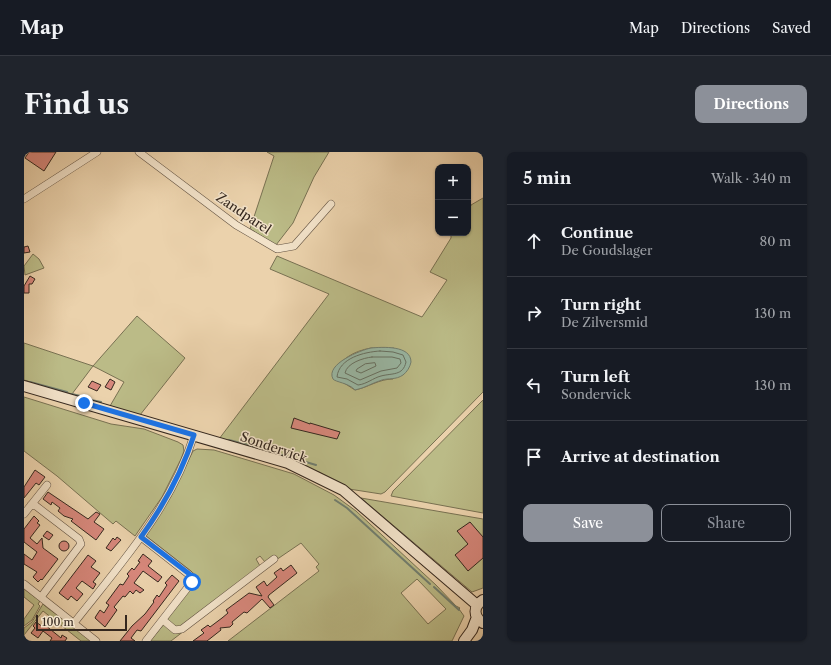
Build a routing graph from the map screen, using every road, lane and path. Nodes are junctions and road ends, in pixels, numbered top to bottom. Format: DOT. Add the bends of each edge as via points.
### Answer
graph roads {
  1 [pos="97,152"];
  2 [pos="139,152"];
  3 [pos="24,199"];
  4 [pos="331,204"];
  5 [pos="24,386"];
  6 [pos="194,435"];
  7 [pos="47,485"];
  8 [pos="31,505"];
  9 [pos="24,514"];
  10 [pos="141,537"];
  11 [pos="274,559"];
  12 [pos="24,584"];
  13 [pos="41,598"];
  14 [pos="480,602"];
  15 [pos="163,620"];
  16 [pos="481,621"];
  17 [pos="74,623"];
  18 [pos="96,641"];
  19 [pos="146,641"];
  20 [pos="464,641"];
  21 [pos="471,641"];
  1 -- 3 [label="street"];
  2 -- 4 [label="street, Zandparel" via="236,225 277,249 294,246"];
  5 -- 6 [label="street, Sondervick"];
  6 -- 10 [label="street" via="177,479"];
  6 -- 14 [label="street, Sondervick" via="288,463 343,490"];
  7 -- 8 [label="street"];
  8 -- 9 [label="street"];
  8 -- 13 [label="street" via="36,506 79,539 81,544"];
  10 -- 15 [label="street" via="192,576 192,582"];
  10 -- 17 [label="street"];
  11 -- 15 [label="street" via="182,629 175,630"];
  12 -- 13 [label="street"];
  13 -- 17 [label="street"];
  14 -- 16 [label="street" via="475,611"];
  15 -- 19 [label="street"];
  16 -- 20 [label="street"];
  16 -- 21 [label="street"];
  17 -- 18 [label="street"];
}
